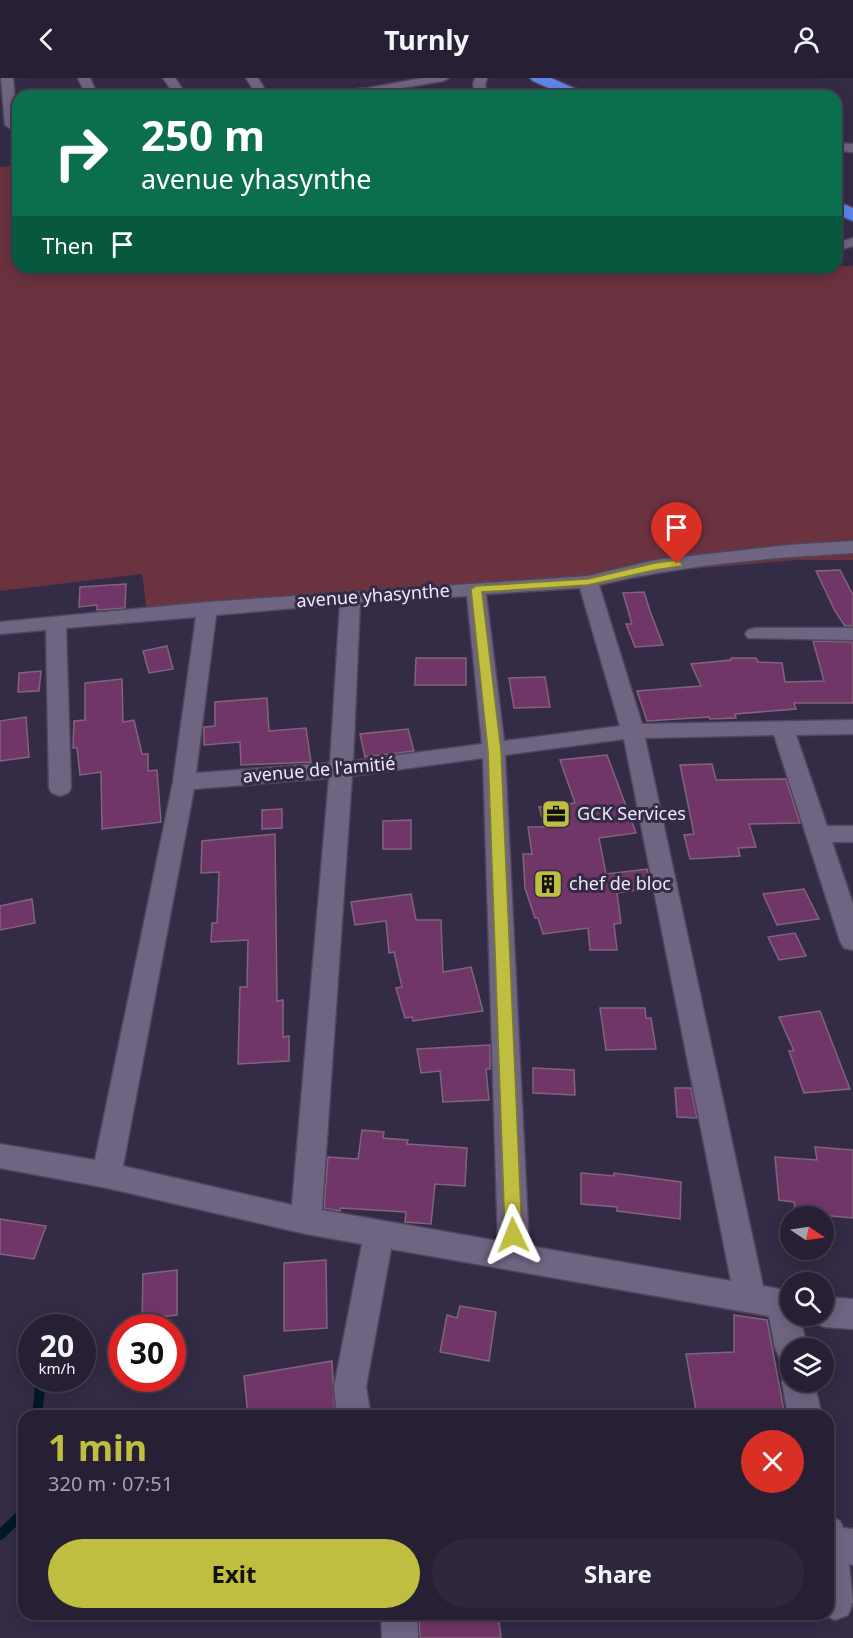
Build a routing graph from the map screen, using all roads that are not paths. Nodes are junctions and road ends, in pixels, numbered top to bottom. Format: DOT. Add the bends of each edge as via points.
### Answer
graph roads {
  1 [pos="7,78"];
  2 [pos="337,78"];
  3 [pos="442,78"];
  4 [pos="538,78"];
  5 [pos="564,89"];
  6 [pos="347,90"];
  7 [pos="368,90"];
  8 [pos="569,90"];
  9 [pos="10,126"];
  10 [pos="853,547"];
  11 [pos="588,582"];
  12 [pos="476,589"];
  13 [pos="350,597"];
  14 [pos="207,608"];
  15 [pos="56,624"];
  16 [pos="0,628"];
  17 [pos="755,634"];
  18 [pos="853,634"];
  19 [pos="782,727"];
  20 [pos="853,727"];
  21 [pos="633,731"];
  22 [pos="494,751"];
  23 [pos="341,770"];
  24 [pos="184,782"];
  25 [pos="60,788"];
  26 [pos="819,834"];
  27 [pos="853,834"];
  28 [pos="853,941"];
  29 [pos="0,1156"];
  30 [pos="107,1175"];
  31 [pos="306,1221"];
  32 [pos="379,1233"];
  33 [pos="514,1258"];
  34 [pos="750,1297"];
  35 [pos="780,1303"];
  36 [pos="834,1313"];
  37 [pos="853,1314"];
  38 [pos="800,1392"];
  39 [pos="353,1410"];
  40 [pos="804,1410"];
  41 [pos="837,1541"];
  42 [pos="835,1602"];
  43 [pos="399,1620"];
  44 [pos="400,1638"];
  1 -- 9 [label="street"];
  2 -- 6 [label="street"];
  3 -- 7 [label="street"];
  4 -- 5 [label="highway"];
  5 -- 8 [label="street"];
  10 -- 11 [label="street, avenue yhasynthe" via="655,566"];
  11 -- 12 [label="street, avenue yhasynthe"];
  11 -- 21 [label="street"];
  12 -- 13 [label="street, avenue yhasynthe"];
  12 -- 22 [label="street"];
  13 -- 14 [label="street, avenue yhasynthe"];
  13 -- 23 [label="street"];
  14 -- 15 [label="street, avenue yhasynthe"];
  14 -- 24 [label="street"];
  15 -- 16 [label="street, avenue yhasynthe"];
  15 -- 25 [label="street"];
  17 -- 18 [label="street"];
  19 -- 20 [label="street, avenue de l'amitié"];
  19 -- 21 [label="street, avenue de l'amitié"];
  19 -- 26 [label="street"];
  21 -- 22 [label="street, avenue de l'amitié"];
  21 -- 34 [label="street"];
  22 -- 23 [label="street, avenue de l'amitié"];
  22 -- 33 [label="street"];
  23 -- 24 [label="street, avenue de l'amitié"];
  23 -- 31 [label="street"];
  24 -- 30 [label="street"];
  26 -- 27 [label="street"];
  26 -- 28 [label="street"];
  29 -- 30 [label="street"];
  30 -- 31 [label="street"];
  31 -- 32 [label="street"];
  32 -- 33 [label="street"];
  32 -- 39 [label="street" via="350,1387"];
  33 -- 34 [label="street"];
  34 -- 35 [label="street"];
  36 -- 37 [label="street"];
  38 -- 40 [label="street"];
  41 -- 42 [label="street"];
  43 -- 44 [label="street"];
}
